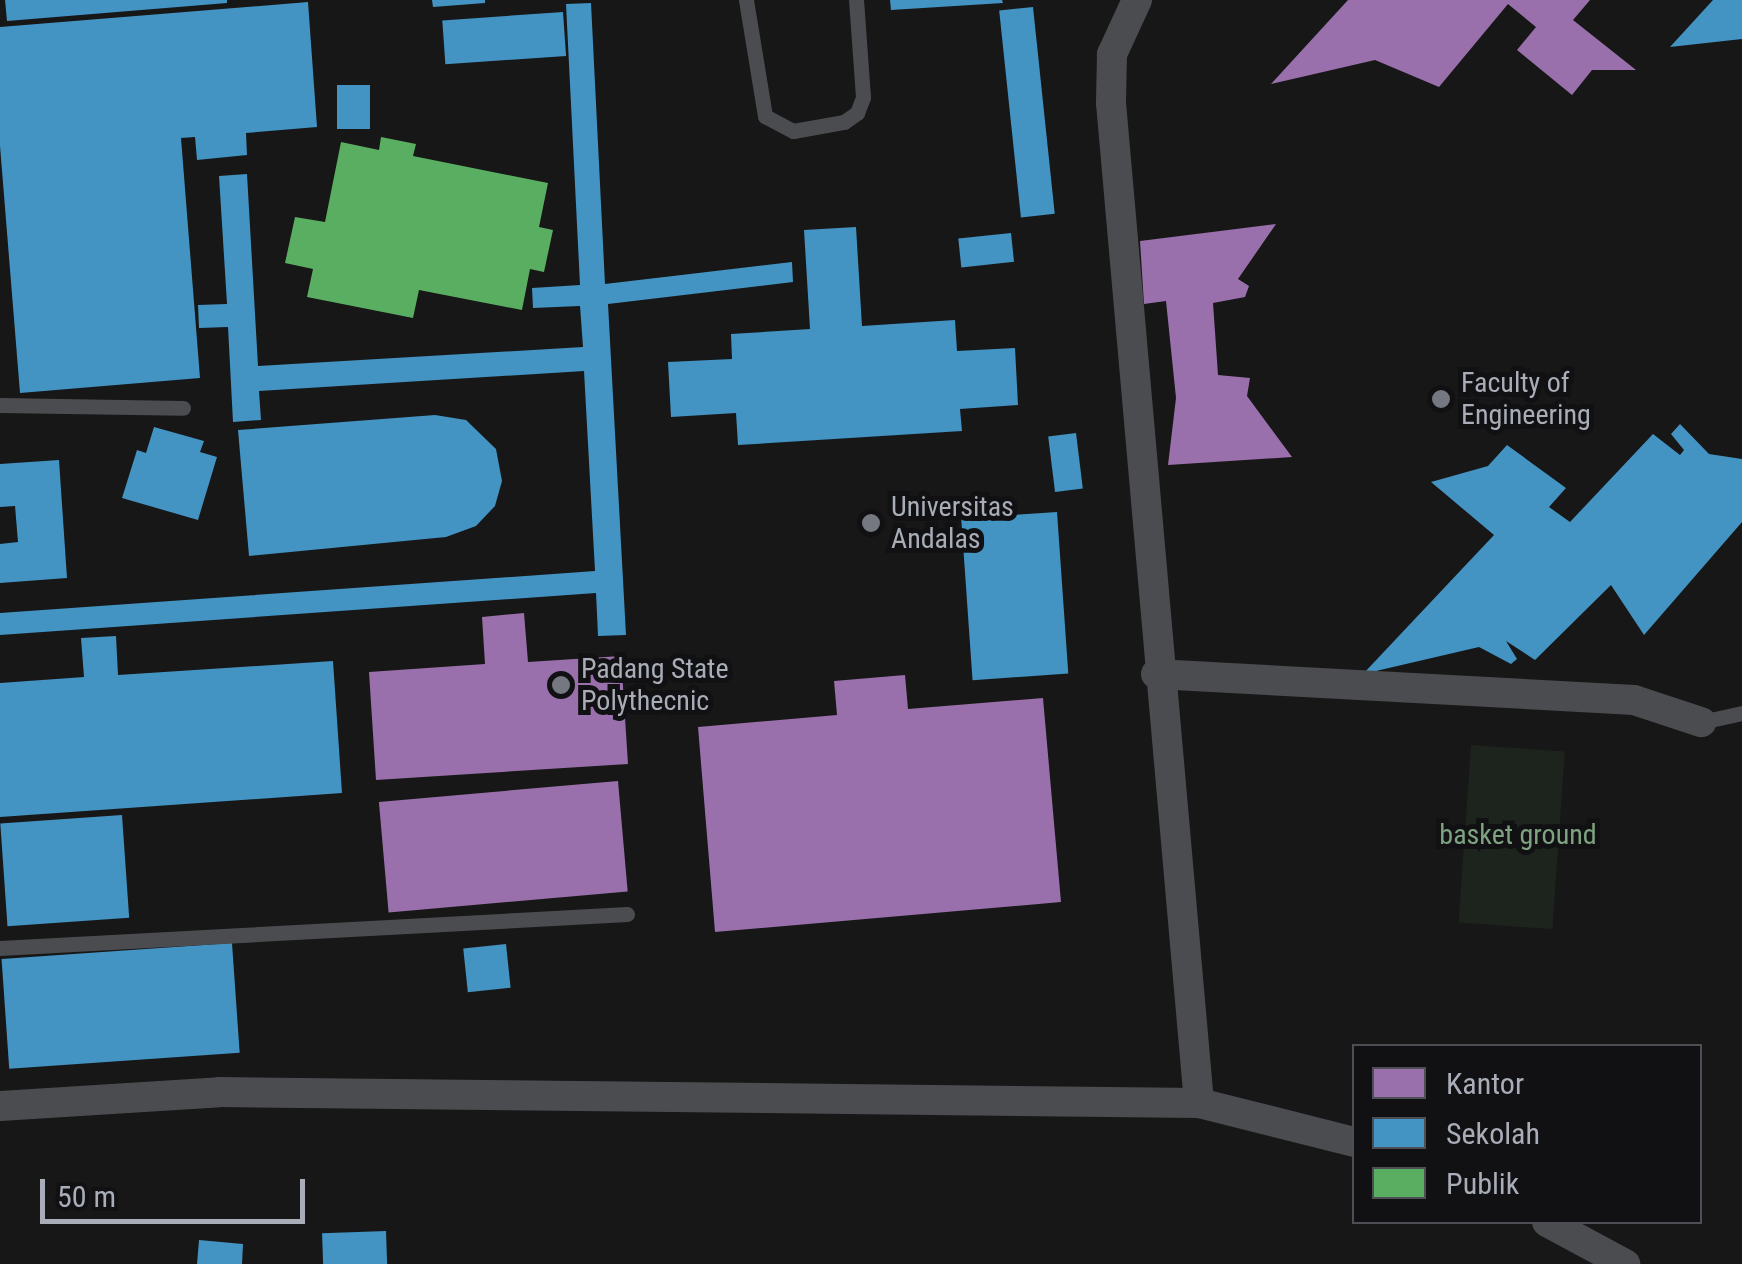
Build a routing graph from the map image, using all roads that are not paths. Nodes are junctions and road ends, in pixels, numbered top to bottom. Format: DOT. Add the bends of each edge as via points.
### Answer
graph roads {
  1 [pos="746,0"];
  2 [pos="856,0"];
  3 [pos="1138,0"];
  4 [pos="0,404"];
  5 [pos="182,408"];
  6 [pos="1156,674"];
  7 [pos="1742,713"];
  8 [pos="1701,722"];
  9 [pos="627,914"];
  10 [pos="0,948"];
  11 [pos="1198,1103"];
  12 [pos="0,1106"];
  13 [pos="1352,1142"];
  14 [pos="1551,1224"];
  15 [pos="1625,1264"];
  1 -- 2 [label="lane" via="765,116 793,132 844,122 857,112 863,97"];
  3 -- 6 [label="street" via="1112,54 1110,103"];
  4 -- 5 [label="lane"];
  6 -- 8 [label="street" via="1634,700"];
  6 -- 11 [label="street"];
  7 -- 8 [label="lane"];
  9 -- 10 [label="lane"];
  11 -- 12 [label="street" via="220,1092"];
  11 -- 13 [label="street"];
  14 -- 15 [label="street"];
}
